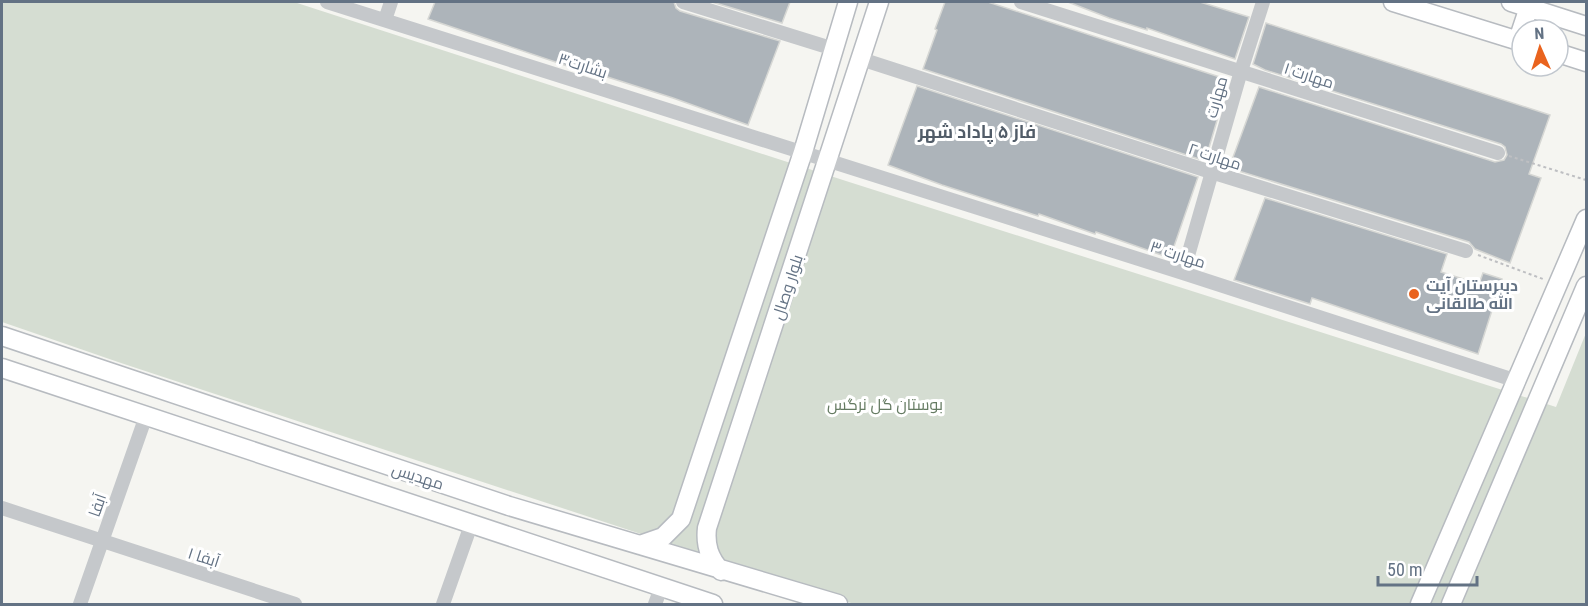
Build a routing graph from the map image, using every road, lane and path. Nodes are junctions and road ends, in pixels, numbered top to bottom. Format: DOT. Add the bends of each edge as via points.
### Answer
graph roads {
  1 [pos="327,2"];
  2 [pos="391,2"];
  3 [pos="683,2"];
  4 [pos="849,2"];
  5 [pos="879,2"];
  6 [pos="1021,2"];
  7 [pos="1263,2"];
  8 [pos="1393,2"];
  9 [pos="1511,2"];
  10 [pos="1529,7"];
  11 [pos="1526,18"];
  12 [pos="385,20"];
  13 [pos="1587,26"];
  14 [pos="1510,38"];
  15 [pos="834,49"];
  16 [pos="1570,57"];
  17 [pos="861,59"];
  18 [pos="1587,62"];
  19 [pos="1241,70"];
  20 [pos="802,152"];
  21 [pos="1498,153"];
  22 [pos="828,160"];
  23 [pos="1211,172"];
  24 [pos="1587,180"];
  25 [pos="1587,219"];
  26 [pos="1466,251"];
  27 [pos="1182,273"];
  28 [pos="1587,285"];
  29 [pos="1556,289"];
  30 [pos="1578,306"];
  31 [pos="2,336"];
  32 [pos="2,368"];
  33 [pos="1517,381"];
  34 [pos="146,416"];
  35 [pos="362,458"];
  36 [pos="352,485"];
  37 [pos="2,508"];
  38 [pos="471,525"];
  39 [pos="102,541"];
  40 [pos="640,545"];
  41 [pos="721,571"];
  42 [pos="658,596"];
  43 [pos="80,604"];
  44 [pos="296,604"];
  45 [pos="443,604"];
  46 [pos="712,604"];
  47 [pos="838,604"];
  48 [pos="1420,604"];
  49 [pos="1451,604"];
  1 -- 12 [label="street, بشارت۳"];
  2 -- 12 [label="street"];
  3 -- 15 [label="street"];
  4 -- 15 [label="street, بلوار وصال"];
  5 -- 17 [label="street, بلوار وصال"];
  6 -- 19 [label="street, مهارت ۱"];
  7 -- 19 [label="street, مهارت"];
  8 -- 14 [label="street"];
  9 -- 10 [label="street"];
  10 -- 11 [label="street"];
  10 -- 13 [label="street"];
  12 -- 20 [label="street, بشارت۳"];
  15 -- 20 [label="street, بلوار وصال"];
  16 -- 18 [label="street"];
  17 -- 22 [label="street, بلوار وصال"];
  17 -- 23 [label="street, مهارت ۲"];
  19 -- 21 [label="street, مهارت ۱"];
  19 -- 23 [label="street, مهارت"];
  20 -- 22 [label="street, بشارت۳"];
  20 -- 40 [label="street, بلوار وصال" via="681,519 663,537"];
  21 -- 24 [label="path"];
  22 -- 27 [label="street, مهارت ۳"];
  22 -- 41 [label="street, بلوار وصال" via="707,528 708,552"];
  23 -- 26 [label="street, مهارت ۲"];
  23 -- 27 [label="street, مهارت"];
  25 -- 29 [label="street"];
  26 -- 29 [label="path"];
  27 -- 33 [label="street, مهارت ۳"];
  28 -- 30 [label="street"];
  29 -- 30 [label="street"];
  29 -- 33 [label="street"];
  30 -- 49 [label="street"];
  31 -- 35 [label="street, مهدیس"];
  32 -- 34 [label="street, مهدیس"];
  33 -- 48 [label="street"];
  34 -- 36 [label="street, مهدیس"];
  34 -- 39 [label="street, آبفا"];
  35 -- 36 [label="street"];
  35 -- 40 [label="street, مهدیس"];
  36 -- 38 [label="street, مهدیس"];
  37 -- 39 [label="street, آبفا ۱"];
  38 -- 42 [label="street, مهدیس"];
  38 -- 45 [label="street"];
  39 -- 43 [label="street, آبفا"];
  39 -- 44 [label="street, آبفا ۱"];
  40 -- 41 [label="street, مهدیس"];
  41 -- 47 [label="street, مهدیس"];
  42 -- 46 [label="street, مهدیس"];
}
